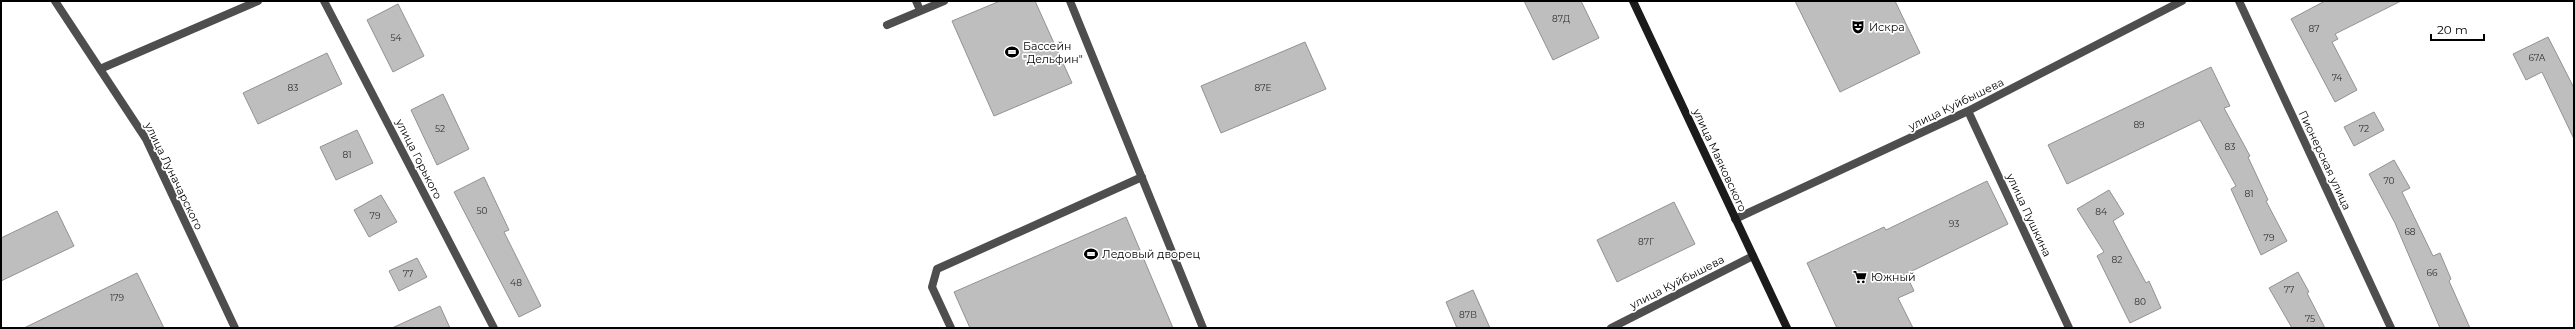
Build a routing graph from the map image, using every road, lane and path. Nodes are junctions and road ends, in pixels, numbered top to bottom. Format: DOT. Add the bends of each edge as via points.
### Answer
graph roads {
  1 [pos="55,1"];
  2 [pos="258,1"];
  3 [pos="324,1"];
  4 [pos="916,1"];
  5 [pos="944,1"];
  6 [pos="1070,1"];
  7 [pos="1633,1"];
  8 [pos="2182,1"];
  9 [pos="2239,1"];
  10 [pos="920,10"];
  11 [pos="887,25"];
  12 [pos="100,69"];
  13 [pos="1968,111"];
  14 [pos="1142,177"];
  15 [pos="1735,219"];
  16 [pos="1753,256"];
  17 [pos="235,328"];
  18 [pos="494,328"];
  19 [pos="951,328"];
  20 [pos="1203,328"];
  21 [pos="1611,328"];
  22 [pos="1787,328"];
  23 [pos="2069,328"];
  24 [pos="2391,328"];
  1 -- 12 [label="street, улица Луначарского"];
  2 -- 12 [label="street"];
  3 -- 18 [label="street, улица Горького"];
  4 -- 10 [label="street"];
  5 -- 10 [label="street"];
  6 -- 14 [label="street"];
  7 -- 15 [label="main road, улица Маяковского"];
  8 -- 13 [label="street, улица Куйбышева"];
  9 -- 24 [label="street, Пионерская улица"];
  10 -- 11 [label="street"];
  12 -- 17 [label="street, улица Луначарского" via="146,139"];
  13 -- 15 [label="street, улица Куйбышева"];
  13 -- 23 [label="street, улица Пушкина"];
  14 -- 19 [label="street" via="937,268 932,287"];
  14 -- 20 [label="street"];
  15 -- 16 [label="main road, улица Маяковского"];
  16 -- 21 [label="street, улица Куйбышева"];
  16 -- 22 [label="main road, улица Маяковского"];
}
